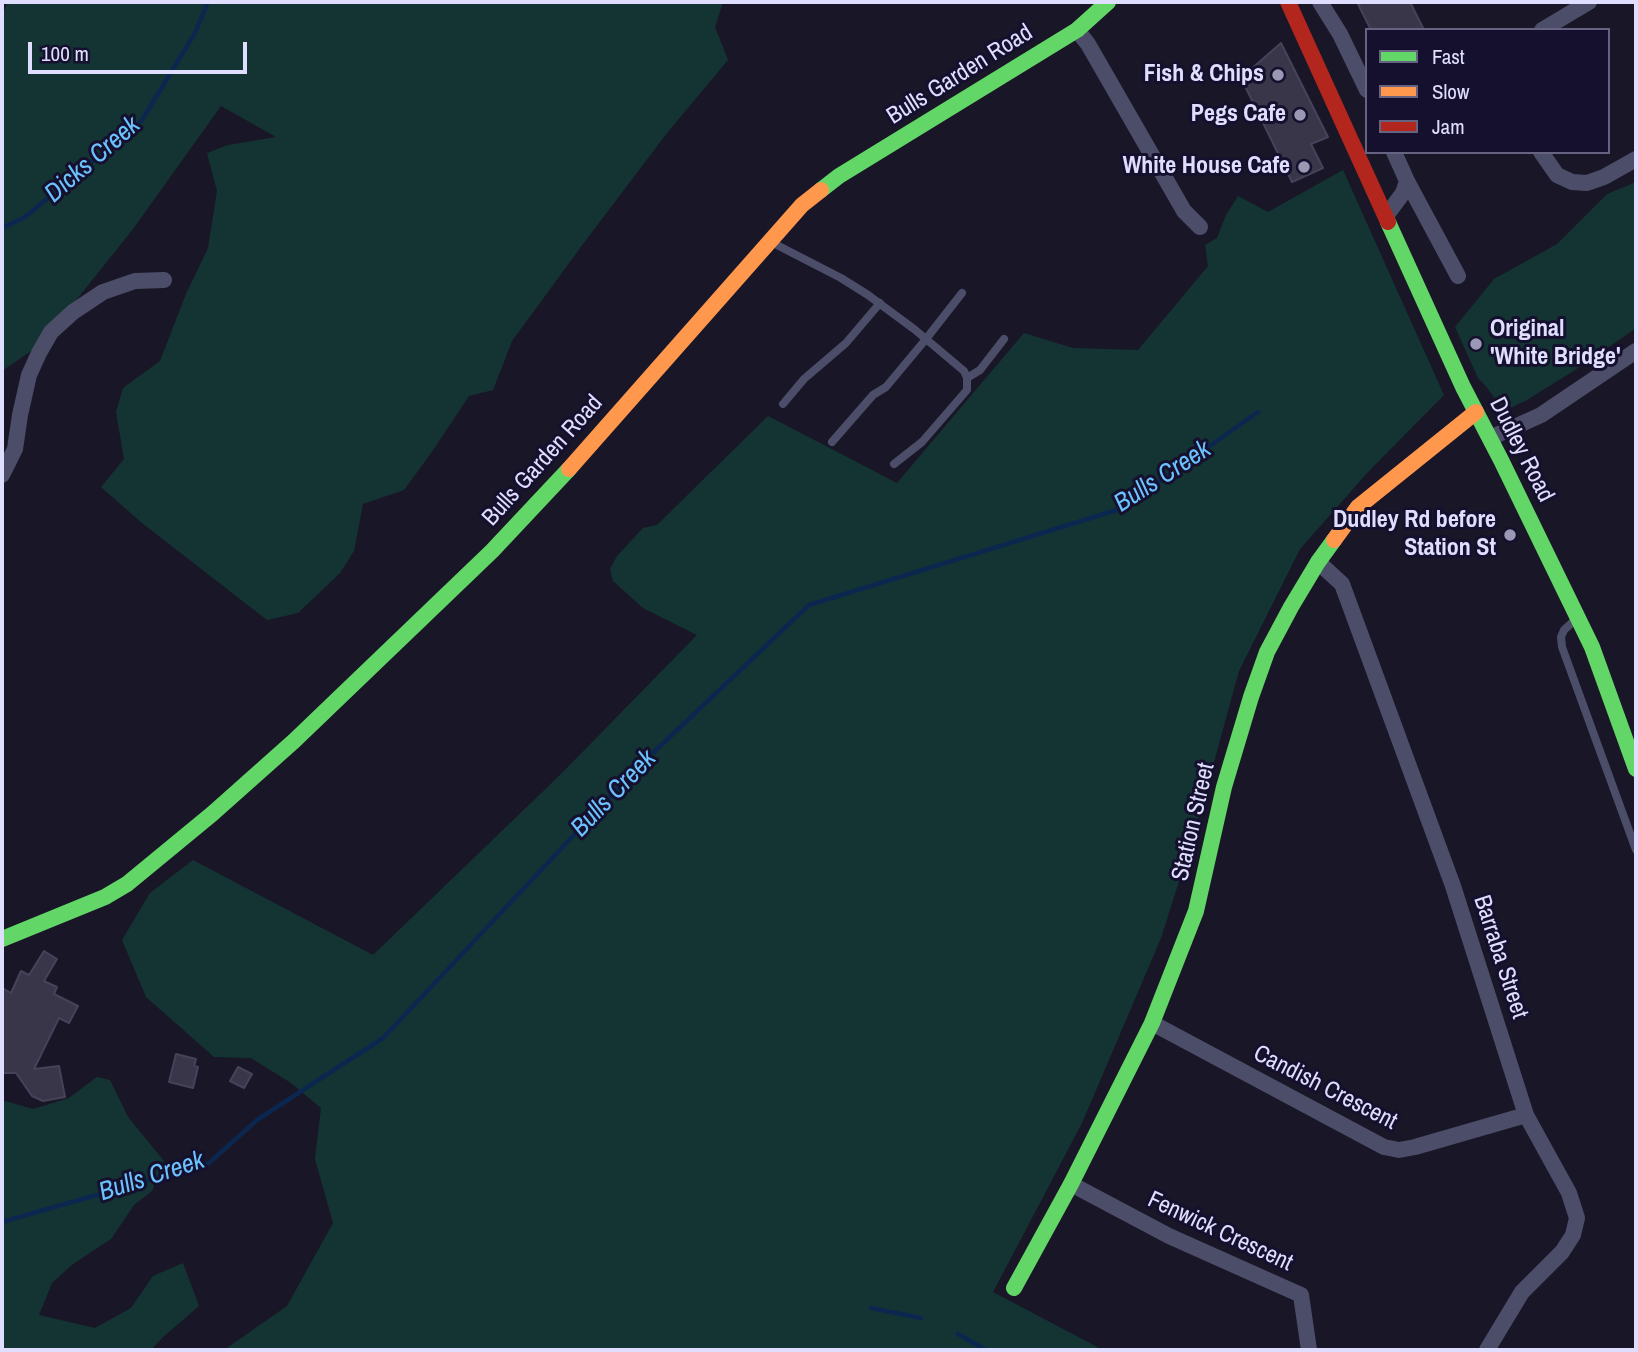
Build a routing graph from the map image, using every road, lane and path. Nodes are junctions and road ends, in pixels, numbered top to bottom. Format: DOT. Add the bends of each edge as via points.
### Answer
graph roads {
  1 [pos="1108,2"];
  2 [pos="1288,2"];
  3 [pos="1321,2"];
  4 [pos="1589,2"];
  5 [pos="1545,28"];
  6 [pos="1077,30"];
  7 [pos="1365,86"];
  8 [pos="1395,154"];
  9 [pos="1542,154"];
  10 [pos="1636,159"];
  11 [pos="1407,181"];
  12 [pos="1386,216"];
  13 [pos="1200,227"];
  14 [pos="771,242"];
  15 [pos="1458,276"];
  16 [pos="164,279"];
  17 [pos="962,293"];
  18 [pos="880,303"];
  19 [pos="926,339"];
  20 [pos="1004,339"];
  21 [pos="1636,351"];
  22 [pos="967,378"];
  23 [pos="783,404"];
  24 [pos="1476,412"];
  25 [pos="1490,438"];
  26 [pos="832,442"];
  27 [pos="894,464"];
  28 [pos="2,475"];
  29 [pos="1318,562"];
  30 [pos="1578,617"];
  31 [pos="1636,769"];
  32 [pos="1636,850"];
  33 [pos="2,939"];
  34 [pos="1152,1023"];
  35 [pos="1526,1115"];
  36 [pos="1071,1184"];
  37 [pos="1014,1288"];
  38 [pos="1309,1350"];
  39 [pos="1488,1350"];
  1 -- 6 [label="main road, Bulls Garden Road"];
  2 -- 12 [label="main road, Dudley Road"];
  3 -- 7 [label="street"];
  4 -- 5 [label="street"];
  6 -- 13 [label="street" via="1184,211"];
  6 -- 14 [label="main road, Bulls Garden Road" via="839,177 802,205"];
  8 -- 11 [label="street"];
  9 -- 10 [label="street" via="1557,175 1587,183"];
  11 -- 12 [label="street"];
  11 -- 15 [label="street"];
  12 -- 24 [label="main road, Dudley Road"];
  14 -- 18 [label="lane"];
  14 -- 33 [label="main road, Bulls Garden Road" via="492,551 295,741 127,884"];
  16 -- 28 [label="street" via="135,281 103,292 51,332 29,375 15,449"];
  17 -- 19 [label="lane"];
  18 -- 19 [label="lane"];
  18 -- 23 [label="lane"];
  19 -- 22 [label="lane"];
  19 -- 26 [label="lane"];
  20 -- 22 [label="lane" via="980,370"];
  21 -- 25 [label="street" via="1541,415"];
  22 -- 27 [label="lane" via="967,390 952,408 922,442"];
  24 -- 25 [label="main road, Dudley Road"];
  24 -- 29 [label="main road, Station Street" via="1358,507"];
  25 -- 30 [label="main road, Dudley Road"];
  29 -- 34 [label="main road, Station Street" via="1267,652 1224,787 1196,911"];
  29 -- 35 [label="street, Barraba Street" via="1342,584 1453,887"];
  30 -- 31 [label="main road, Dudley Road"];
  30 -- 32 [label="lane" via="1564,630 1562,647"];
  34 -- 35 [label="street, Candish Crescent" via="1384,1147 1415,1147"];
  34 -- 36 [label="main road, Station Street"];
  35 -- 39 [label="street, Barraba Street" via="1569,1193 1577,1217 1562,1252 1522,1292"];
  36 -- 37 [label="main road, Station Street"];
  36 -- 38 [label="street, Fenwick Crescent" via="1169,1237 1301,1295"];
}
